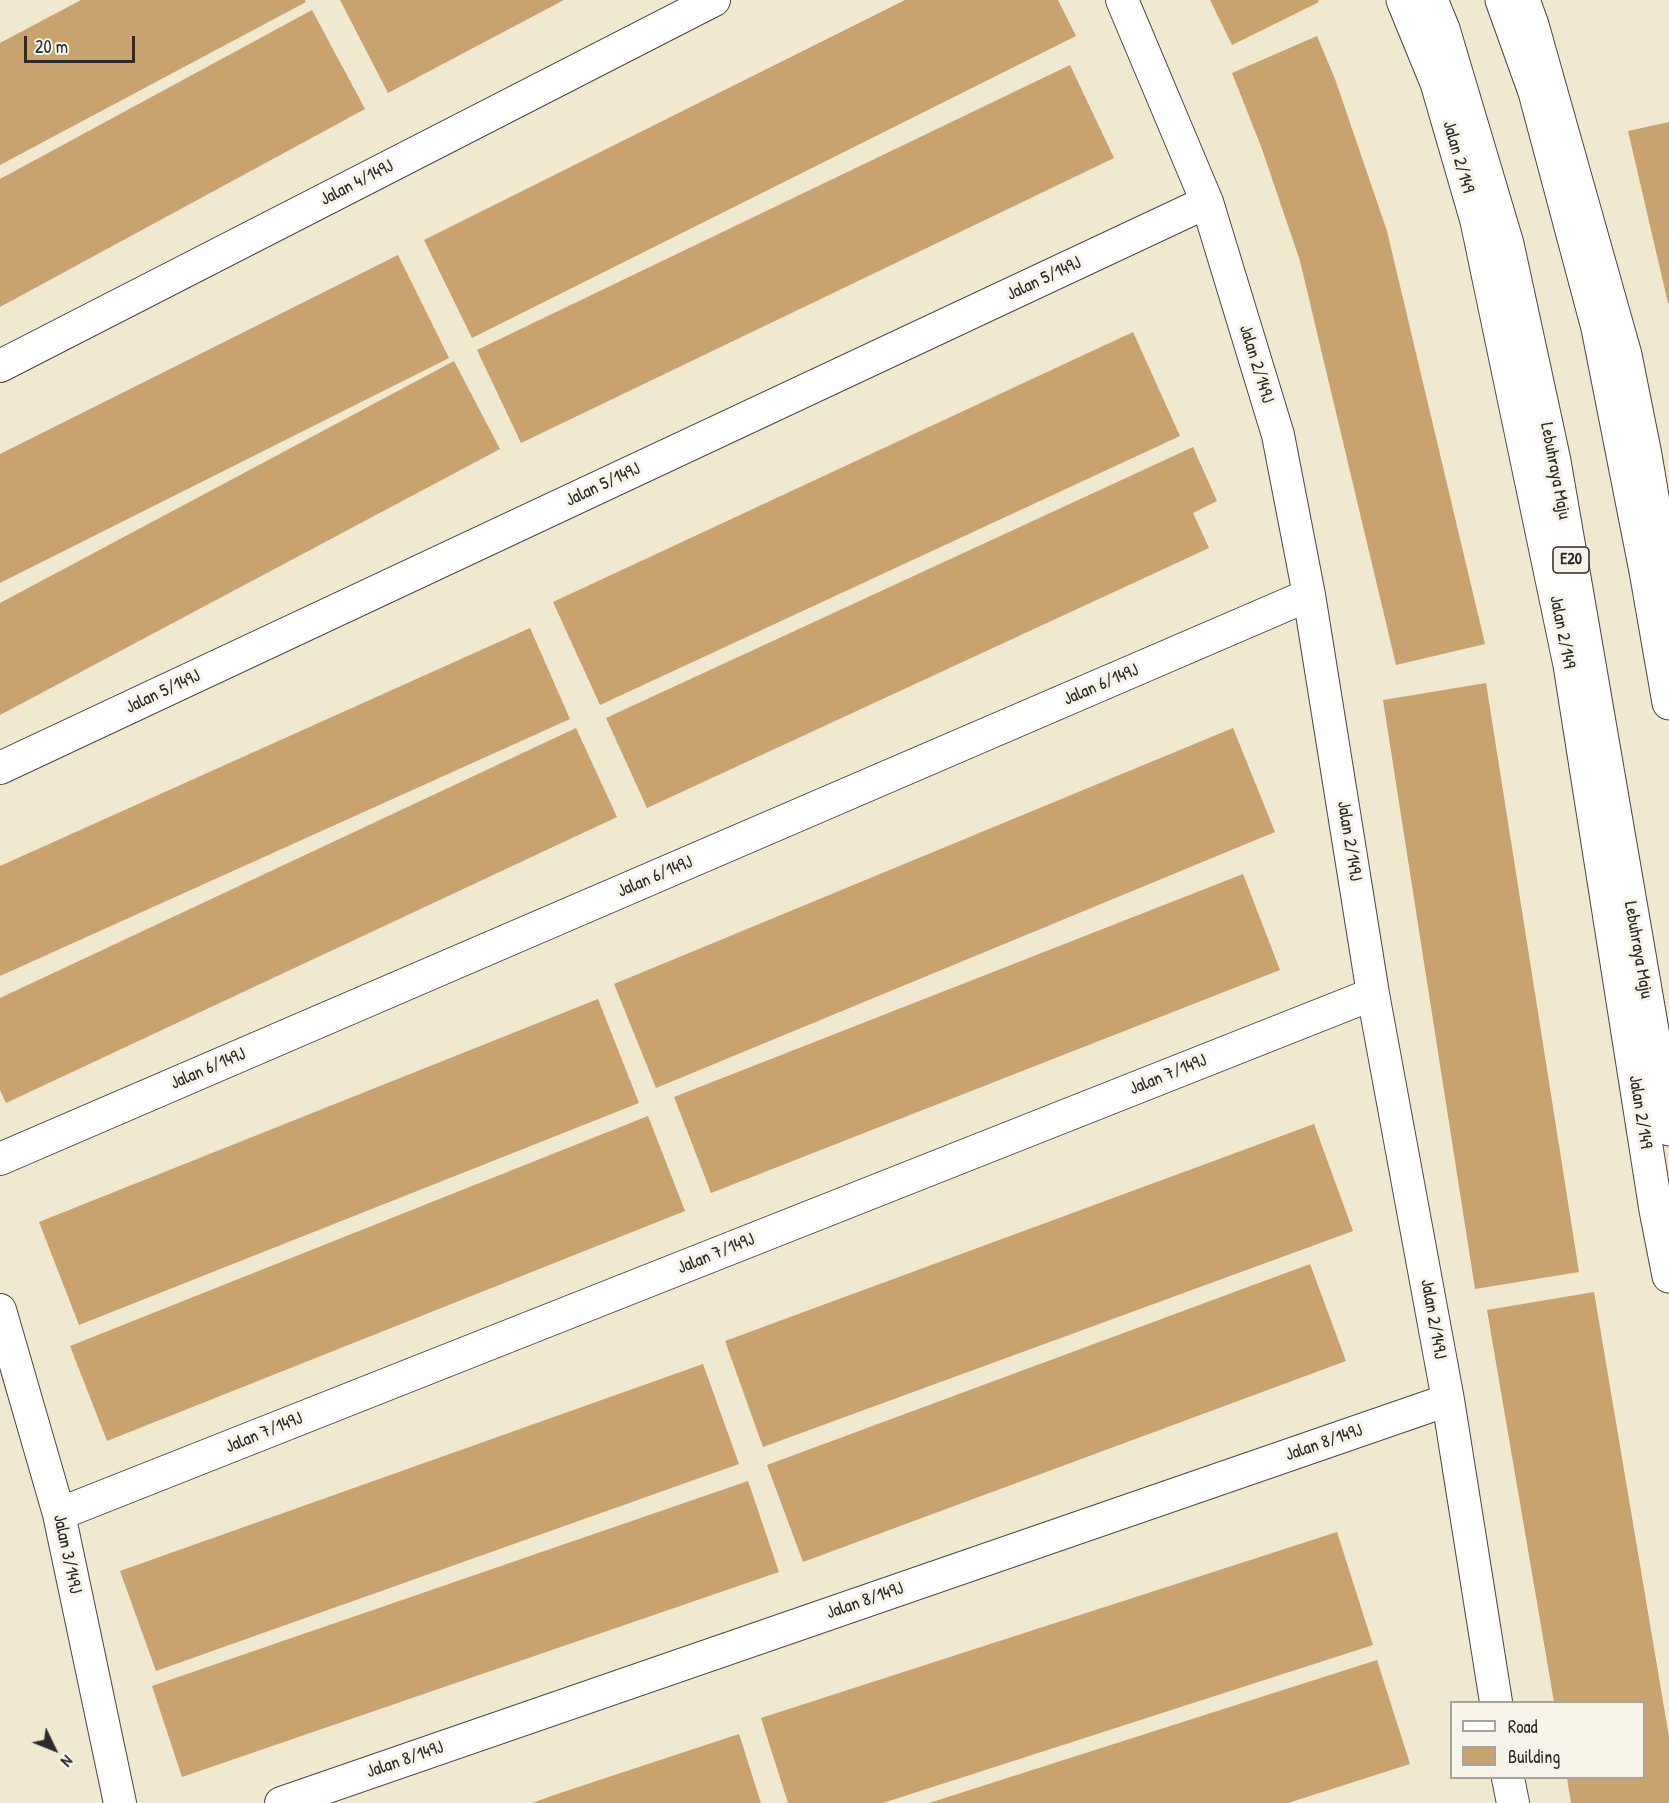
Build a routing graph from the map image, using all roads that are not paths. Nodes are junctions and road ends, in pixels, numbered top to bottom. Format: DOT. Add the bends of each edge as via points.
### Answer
graph roads {
  1 [pos="714,0"];
  2 [pos="1122,0"];
  3 [pos="1403,0"];
  4 [pos="1431,0"];
  5 [pos="1502,0"];
  6 [pos="1530,8"];
  7 [pos="1207,202"];
  8 [pos="0,366"];
  9 [pos="1310,595"];
  10 [pos="1669,597"];
  11 [pos="1669,703"];
  12 [pos="0,768"];
  13 [pos="1373,994"];
  14 [pos="1669,1129"];
  15 [pos="0,1159"];
  16 [pos="1669,1270"];
  17 [pos="0,1310"];
  18 [pos="1448,1400"];
  19 [pos="59,1514"];
  20 [pos="1496,1701"];
  21 [pos="1509,1779"];
  22 [pos="120,1803"];
  23 [pos="281,1803"];
  24 [pos="1513,1803"];
  1 -- 8 [label="street, Jalan 4/149J"];
  2 -- 7 [label="street, Jalan 2/149J"];
  3 -- 16 [label="main road, Jalan 2/149" via="1437,83 1477,221 1570,665 1656,1210"];
  4 -- 14 [label="main road, Lebuhraya Maju / E20" via="1507,244 1554,461"];
  5 -- 11 [label="main road" via="1535,92 1598,328"];
  6 -- 10 [label="main road" via="1625,355"];
  7 -- 9 [label="street, Jalan 2/149J" via="1278,435"];
  7 -- 12 [label="street, Jalan 5/149J"];
  9 -- 13 [label="street, Jalan 2/149J"];
  9 -- 15 [label="street, Jalan 6/149J"];
  13 -- 18 [label="street, Jalan 2/149J"];
  13 -- 19 [label="street, Jalan 7/149J"];
  17 -- 19 [label="street, Jalan 3/149J"];
  18 -- 20 [label="street, Jalan 2/149J"];
  18 -- 23 [label="street, Jalan 8/149J"];
  19 -- 22 [label="street, Jalan 3/149J"];
  21 -- 24 [label="street"];
}
